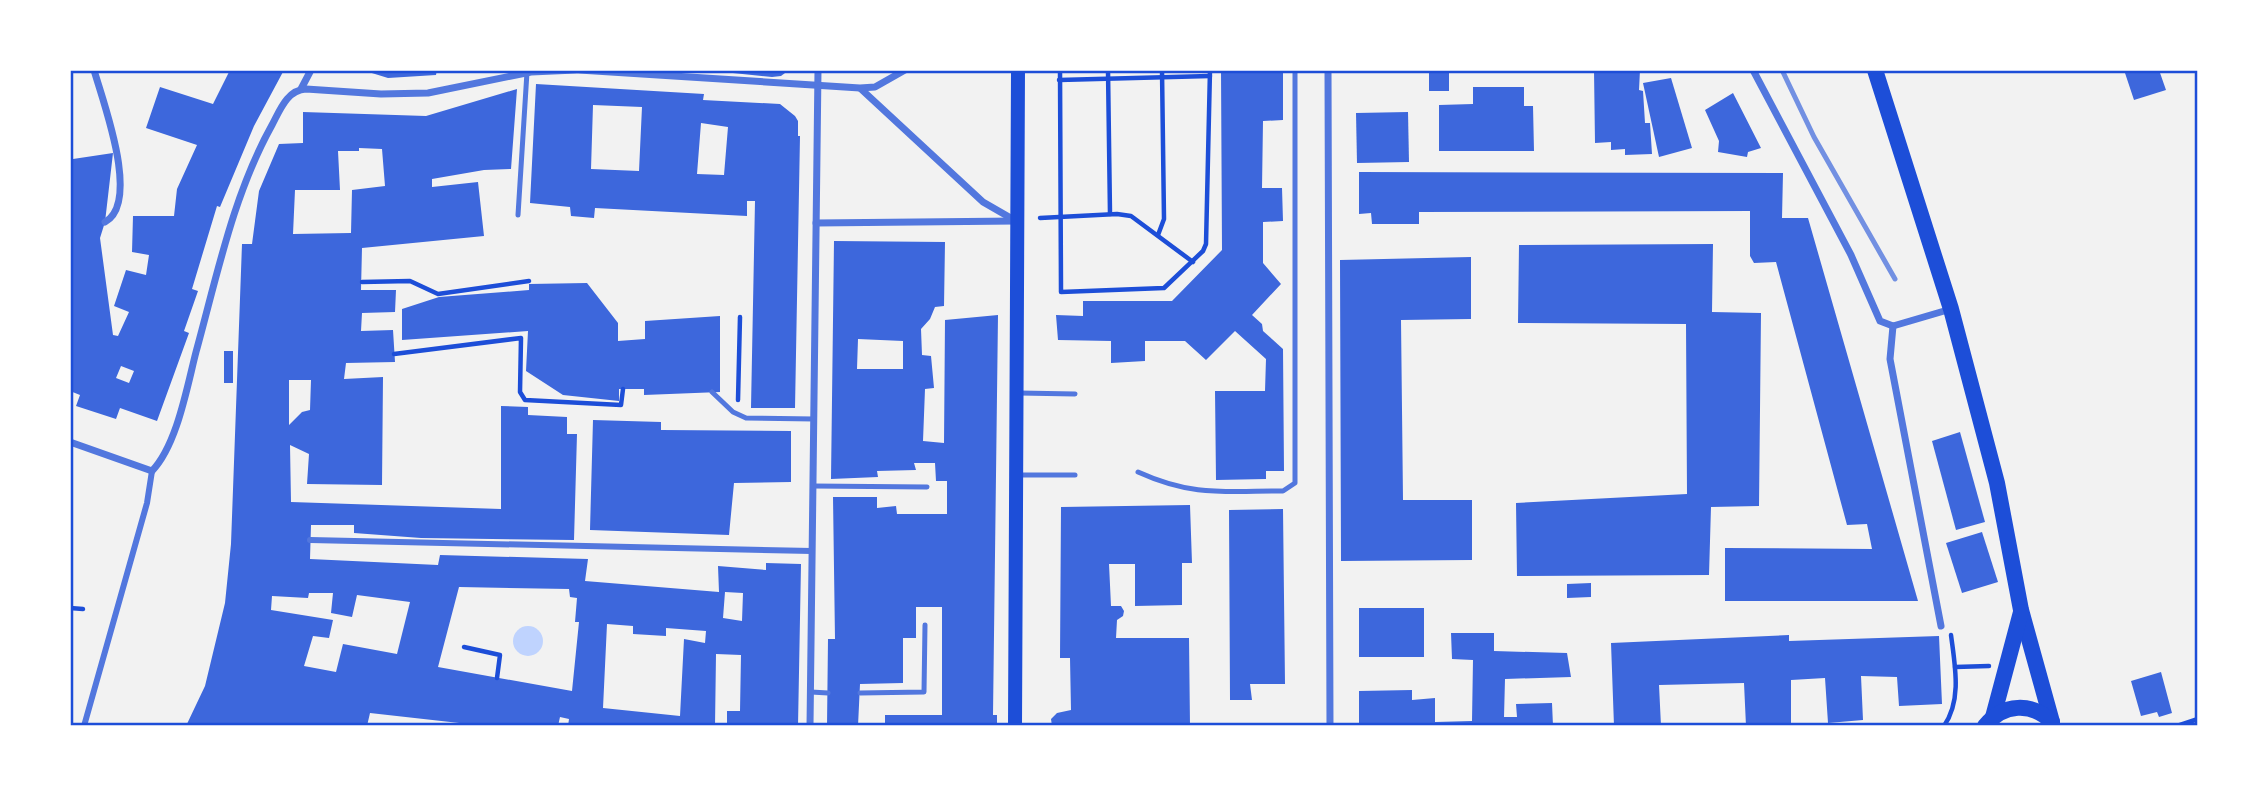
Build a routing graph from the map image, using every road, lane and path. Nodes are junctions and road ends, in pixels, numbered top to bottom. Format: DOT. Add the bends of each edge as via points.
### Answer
graph roads {
  1 [pos="94,70"];
  2 [pos="311,70"];
  3 [pos="578,70"];
  4 [pos="818,70"];
  5 [pos="905,70"];
  6 [pos="1018,70"];
  7 [pos="1060,70"];
  8 [pos="1108,70"];
  9 [pos="1162,70"];
  10 [pos="1295,70"];
  11 [pos="1328,70"];
  12 [pos="1753,70"];
  13 [pos="1875,70"];
  14 [pos="527,72"];
  15 [pos="1210,73"];
  16 [pos="1163,77"];
  17 [pos="1108,78"];
  18 [pos="1059,79"];
  19 [pos="818,85"];
  20 [pos="860,88"];
  21 [pos="301,89"];
  22 [pos="1110,214"];
  23 [pos="518,215"];
  24 [pos="1060,216"];
  25 [pos="1040,218"];
  26 [pos="1017,221"];
  27 [pos="106,222"];
  28 [pos="816,223"];
  29 [pos="1158,235"];
  30 [pos="1193,262"];
  31 [pos="529,281"];
  32 [pos="362,282"];
  33 [pos="1951,309"];
  34 [pos="740,317"];
  35 [pos="1893,326"];
  36 [pos="394,354"];
  37 [pos="623,389"];
  38 [pos="712,392"];
  39 [pos="1016,393"];
  40 [pos="1075,394"];
  41 [pos="738,416"];
  42 [pos="814,419"];
  43 [pos="70,442"];
  44 [pos="152,471"];
  45 [pos="1138,472"];
  46 [pos="1016,475"];
  47 [pos="1075,475"];
  48 [pos="813,486"];
  49 [pos="927,486"];
  50 [pos="310,540"];
  51 [pos="812,551"];
  52 [pos="70,608"];
  53 [pos="83,609"];
  54 [pos="2021,610"];
  55 [pos="925,625"];
  56 [pos="1946,626"];
  57 [pos="464,647"];
  58 [pos="496,678"];
  59 [pos="811,692"];
  60 [pos="828,693"];
  61 [pos="860,693"];
  62 [pos="2198,719"];
  63 [pos="1989,721"];
  64 [pos="2053,724"];
  65 [pos="84,726"];
  66 [pos="810,726"];
  67 [pos="1015,726"];
  68 [pos="1330,726"];
  69 [pos="1944,726"];
  70 [pos="2177,726"];
  1 -- 27 [label="street" via="121,179 115,214"];
  2 -- 21 [label="street"];
  3 -- 14 [label="street"];
  3 -- 19 [label="street"];
  4 -- 19 [label="street"];
  5 -- 20 [label="street" via="875,87"];
  6 -- 26 [label="main road"];
  7 -- 18 [label="path"];
  8 -- 17 [label="path"];
  9 -- 16 [label="path"];
  10 -- 45 [label="lane" via="1295,483 1283,491 1198,492"];
  11 -- 68 [label="street"];
  12 -- 35 [label="street" via="1852,255 1876,314"];
  13 -- 33 [label="main road"];
  14 -- 21 [label="street" via="428,93"];
  14 -- 23 [label="lane"];
  15 -- 16 [label="path"];
  15 -- 30 [label="path" via="1206,244"];
  16 -- 17 [label="path"];
  16 -- 29 [label="path" via="1164,219"];
  17 -- 18 [label="path"];
  17 -- 22 [label="path"];
  18 -- 24 [label="path"];
  19 -- 20 [label="street"];
  19 -- 28 [label="street"];
  20 -- 26 [label="street" via="983,202"];
  21 -- 44 [label="street" via="283,104 254,161 231,224 186,393 163,459"];
  22 -- 24 [label="path"];
  22 -- 29 [label="path" via="1131,216"];
  24 -- 25 [label="path"];
  24 -- 30 [label="path" via="1061,292 1164,288"];
  26 -- 28 [label="street"];
  26 -- 39 [label="main road"];
  28 -- 42 [label="street"];
  29 -- 30 [label="path"];
  31 -- 32 [label="path" via="438,294 410,281"];
  33 -- 35 [label="street"];
  33 -- 54 [label="main road" via="1997,483"];
  34 -- 41 [label="path"];
  35 -- 56 [label="street" via="1890,359"];
  36 -- 37 [label="path" via="521,338 520,392 525,400 621,405"];
  38 -- 41 [label="lane"];
  39 -- 40 [label="lane"];
  39 -- 46 [label="main road"];
  41 -- 42 [label="lane"];
  42 -- 48 [label="street"];
  43 -- 44 [label="street"];
  44 -- 65 [label="street"];
  46 -- 47 [label="lane"];
  46 -- 67 [label="main road"];
  48 -- 49 [label="lane"];
  48 -- 51 [label="street"];
  50 -- 51 [label="street"];
  51 -- 59 [label="street"];
  52 -- 53 [label="path"];
  54 -- 63 [label="main road"];
  54 -- 64 [label="main road"];
  55 -- 61 [label="lane" via="924,692"];
  56 -- 69 [label="path" via="1955,667 1954,708"];
  57 -- 58 [label="path" via="500,655"];
  59 -- 60 [label="lane"];
  59 -- 66 [label="street"];
  62 -- 70 [label="path"];
  63 -- 64 [label="main road" via="2007,709 2024,707"];
}
